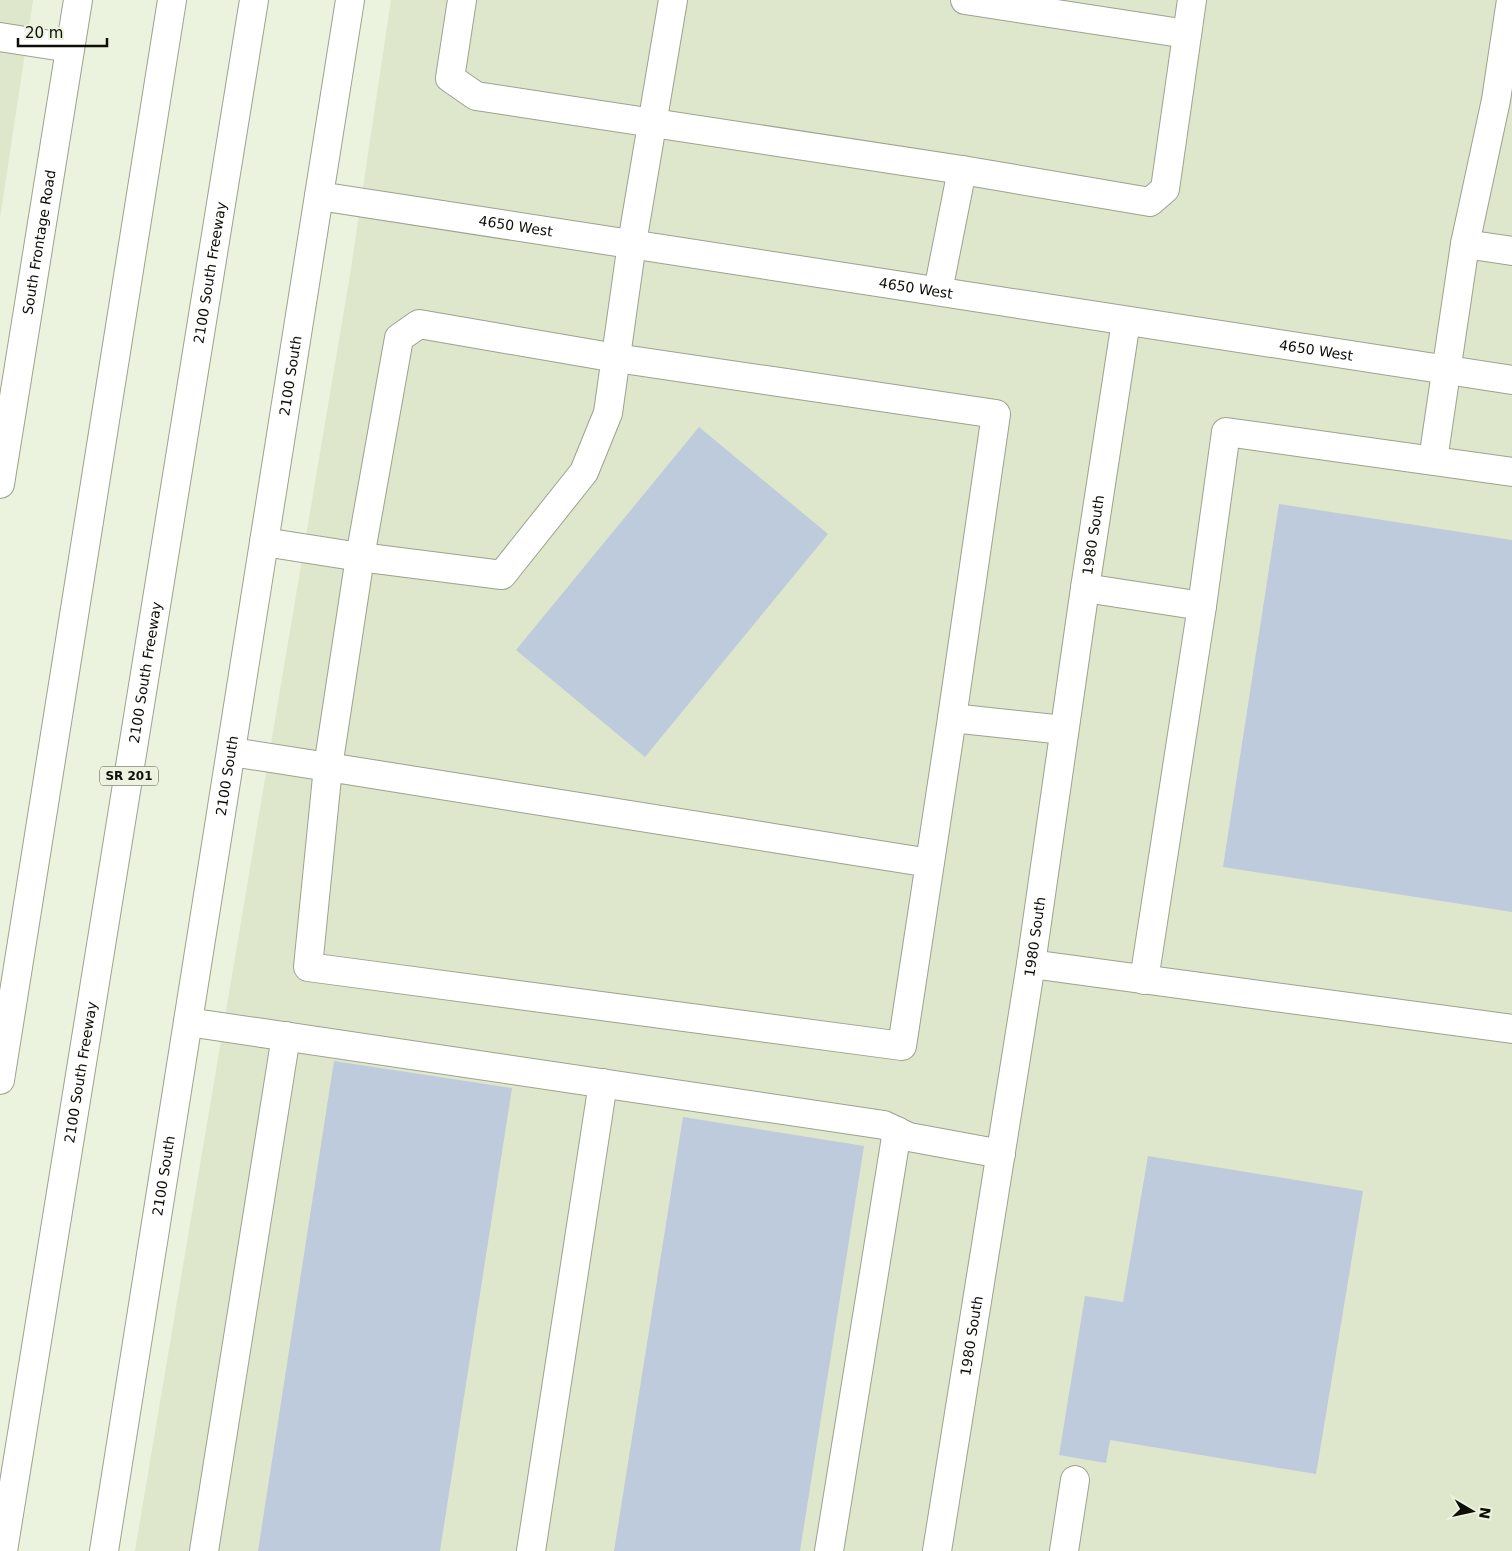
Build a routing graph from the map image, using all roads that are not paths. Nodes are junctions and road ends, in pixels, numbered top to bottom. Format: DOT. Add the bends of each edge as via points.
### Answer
graph roads {
  1 [pos="78,0"];
  2 [pos="172,0"];
  3 [pos="254,0"];
  4 [pos="350,0"];
  5 [pos="462,0"];
  6 [pos="673,0"];
  7 [pos="965,0"];
  8 [pos="1192,0"];
  9 [pos="1511,0"];
  10 [pos="1187,34"];
  11 [pos="0,37"];
  12 [pos="70,48"];
  13 [pos="653,123"];
  14 [pos="962,170"];
  15 [pos="320,196"];
  16 [pos="632,243"];
  17 [pos="1464,244"];
  18 [pos="1512,251"];
  19 [pos="938,291"];
  20 [pos="1126,321"];
  21 [pos="11,348"];
  22 [pos="616,358"];
  23 [pos="1446,370"];
  24 [pos="1512,380"];
  25 [pos="1433,460"];
  26 [pos="1512,472"];
  27 [pos="0,484"];
  28 [pos="264,542"];
  29 [pos="360,557"];
  30 [pos="1085,588"];
  31 [pos="1202,606"];
  32 [pos="952,718"];
  33 [pos="1064,730"];
  34 [pos="232,752"];
  35 [pos="328,767"];
  36 [pos="930,862"];
  37 [pos="1031,964"];
  38 [pos="1144,980"];
  39 [pos="188,1022"];
  40 [pos="1512,1029"];
  41 [pos="286,1036"];
  42 [pos="0,1080"];
  43 [pos="603,1083"];
  44 [pos="897,1131"];
  45 [pos="1001,1154"];
  46 [pos="1075,1480"];
  47 [pos="3,1551"];
  48 [pos="104,1551"];
  49 [pos="204,1551"];
  50 [pos="531,1551"];
  51 [pos="830,1551"];
  52 [pos="937,1551"];
  53 [pos="1064,1551"];
  1 -- 12 [label="main road, South Frontage Road"];
  2 -- 42 [label="main road"];
  3 -- 47 [label="main road, 2100 South Freeway / SR 201"];
  4 -- 15 [label="main road, 2100 South"];
  5 -- 13 [label="main road" via="450,78 476,96"];
  6 -- 13 [label="main road"];
  7 -- 10 [label="main road"];
  8 -- 10 [label="main road"];
  9 -- 17 [label="main road" via="1496,100"];
  10 -- 14 [label="main road" via="1165,189 1150,202"];
  11 -- 12 [label="main road"];
  12 -- 21 [label="main road, South Frontage Road"];
  13 -- 14 [label="main road"];
  13 -- 16 [label="main road"];
  14 -- 19 [label="main road"];
  15 -- 16 [label="main road, 4650 West"];
  15 -- 28 [label="main road, 2100 South"];
  16 -- 19 [label="main road, 4650 West"];
  16 -- 22 [label="main road"];
  17 -- 18 [label="main road"];
  17 -- 23 [label="main road"];
  19 -- 20 [label="main road, 4650 West"];
  20 -- 23 [label="main road, 4650 West"];
  20 -- 30 [label="main road, 1980 South"];
  21 -- 27 [label="main road, South Frontage Road"];
  22 -- 29 [label="main road" via="608,414 584,472 502,575"];
  22 -- 29 [label="main road" via="418,324 400,338"];
  22 -- 32 [label="main road" via="996,414"];
  23 -- 24 [label="main road, 4650 West"];
  23 -- 25 [label="main road"];
  25 -- 26 [label="main road"];
  25 -- 31 [label="main road" via="1226,432"];
  28 -- 29 [label="main road"];
  28 -- 34 [label="main road, 2100 South"];
  29 -- 35 [label="main road"];
  30 -- 31 [label="main road"];
  30 -- 33 [label="main road, 1980 South"];
  31 -- 38 [label="main road"];
  32 -- 33 [label="main road"];
  32 -- 36 [label="main road"];
  33 -- 37 [label="main road, 1980 South"];
  34 -- 35 [label="main road"];
  34 -- 39 [label="main road, 2100 South"];
  35 -- 36 [label="main road"];
  35 -- 36 [label="main road" via="308,968 902,1046"];
  37 -- 38 [label="main road"];
  37 -- 45 [label="main road, 1980 South"];
  38 -- 40 [label="main road"];
  39 -- 41 [label="main road"];
  39 -- 48 [label="main road, 2100 South"];
  41 -- 43 [label="main road"];
  41 -- 49 [label="main road"];
  43 -- 44 [label="main road" via="884,1124"];
  43 -- 50 [label="main road"];
  44 -- 45 [label="main road" via="909,1137"];
  44 -- 51 [label="main road"];
  45 -- 52 [label="main road, 1980 South"];
  46 -- 53 [label="main road"];
}
